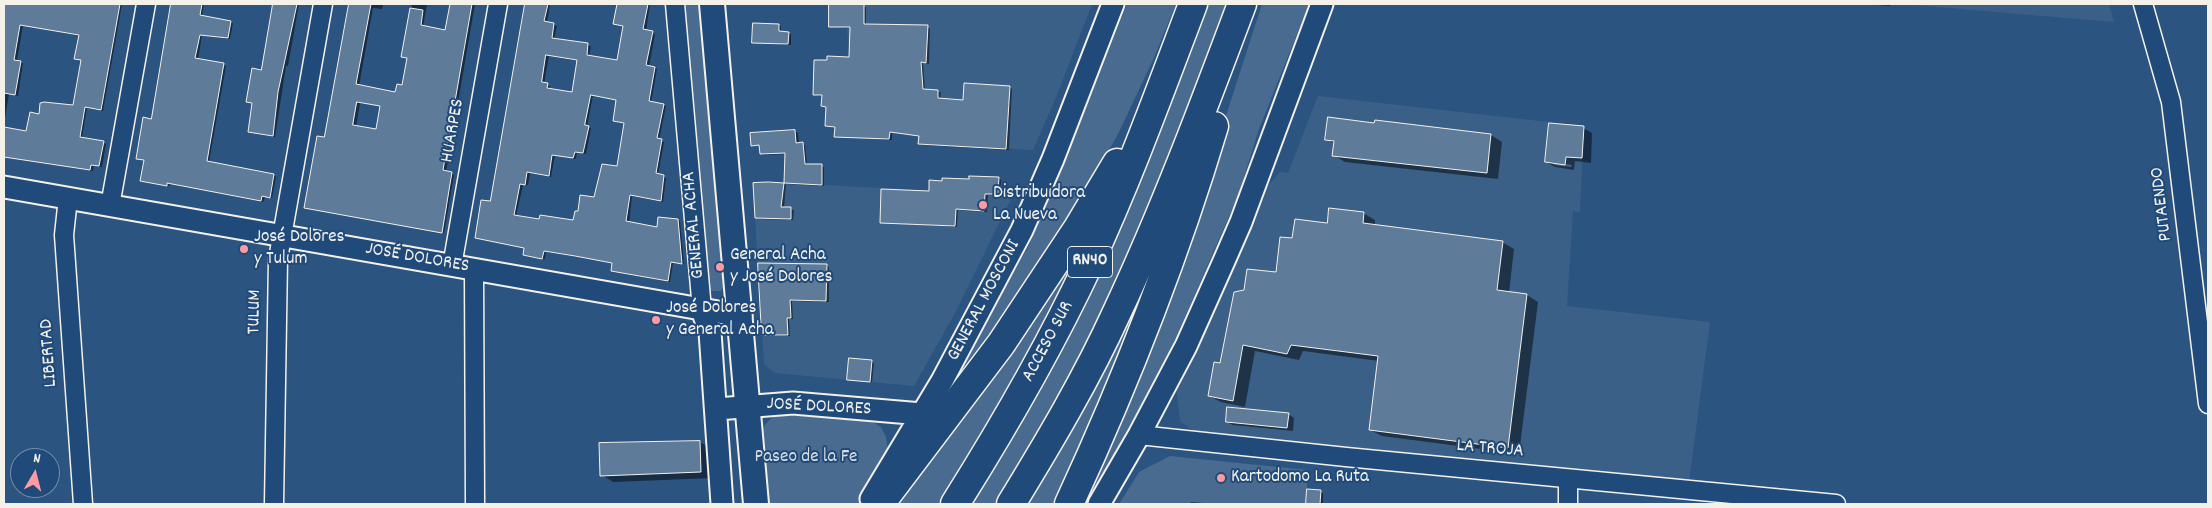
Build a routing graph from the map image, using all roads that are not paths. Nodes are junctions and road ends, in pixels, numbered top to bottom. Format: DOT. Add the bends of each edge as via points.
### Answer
graph roads {
  1 [pos="146,4"];
  2 [pos="323,4"];
  3 [pos="498,4"];
  4 [pos="675,4"];
  5 [pos="712,4"];
  6 [pos="1113,4"];
  7 [pos="1192,4"];
  8 [pos="1242,4"];
  9 [pos="1248,4"];
  10 [pos="1322,4"];
  11 [pos="2143,4"];
  12 [pos="1167,72"];
  13 [pos="4,187"];
  14 [pos="68,198"];
  15 [pos="110,206"];
  16 [pos="282,236"];
  17 [pos="452,266"];
  18 [pos="474,270"];
  19 [pos="702,310"];
  20 [pos="741,316"];
  21 [pos="2208,404"];
  22 [pos="747,406"];
  23 [pos="716,409"];
  24 [pos="922,414"];
  25 [pos="1139,435"];
  26 [pos="1568,479"];
  27 [pos="1748,500"];
  28 [pos="83,504"];
  29 [pos="274,504"];
  30 [pos="475,504"];
  31 [pos="722,504"];
  32 [pos="756,504"];
  33 [pos="868,504"];
  34 [pos="880,504"];
  35 [pos="955,504"];
  36 [pos="1011,504"];
  37 [pos="1069,504"];
  38 [pos="1099,504"];
  39 [pos="1568,504"];
  40 [pos="1836,504"];
  1 -- 15 [label="street"];
  2 -- 16 [label="street, TULUM"];
  3 -- 17 [label="street, HUARPES"];
  4 -- 19 [label="street, GENERAL ACHA"];
  5 -- 20 [label="main road, GENERAL ACHA"];
  6 -- 24 [label="street, GENERAL MOSCONI" via="1030,214 974,323"];
  7 -- 12 [label="highway, ACCESO SUR / RN40"];
  8 -- 36 [label="highway, RN40" via="1173,184 1117,313 1072,400"];
  9 -- 37 [label="highway" via="1178,241 1139,343"];
  10 -- 25 [label="street" via="1241,222 1186,346"];
  11 -- 21 [label="street, PUTAENDO" via="2171,102"];
  12 -- 34 [label="highway" via="1132,138 1031,300"];
  12 -- 35 [label="highway, ACCESO SUR / RN40" via="1126,177 1064,315 1011,412"];
  13 -- 14 [label="street, JOSÉ DOLORES"];
  14 -- 15 [label="street, JOSÉ DOLORES"];
  14 -- 28 [label="street, LIBERTAD" via="64,235"];
  15 -- 16 [label="street, JOSÉ DOLORES"];
  16 -- 17 [label="street, JOSÉ DOLORES"];
  16 -- 29 [label="street, TULUM" via="278,259"];
  17 -- 18 [label="street, JOSÉ DOLORES"];
  18 -- 19 [label="street, JOSÉ DOLORES"];
  18 -- 30 [label="street"];
  19 -- 20 [label="street, JOSÉ DOLORES"];
  19 -- 23 [label="street, GENERAL ACHA" via="710,332"];
  20 -- 22 [label="main road, GENERAL ACHA"];
  22 -- 23 [label="street, JOSÉ DOLORES"];
  22 -- 24 [label="street, JOSÉ DOLORES" via="793,403"];
  22 -- 32 [label="main road, GENERAL ACHA"];
  23 -- 31 [label="street, GENERAL ACHA"];
  24 -- 33 [label="street, GENERAL MOSCONI"];
  25 -- 26 [label="street, LA TROJA"];
  25 -- 38 [label="street"];
  26 -- 27 [label="street, LA TROJA"];
  26 -- 39 [label="street"];
  27 -- 40 [label="street, LA TROJA"];
}
